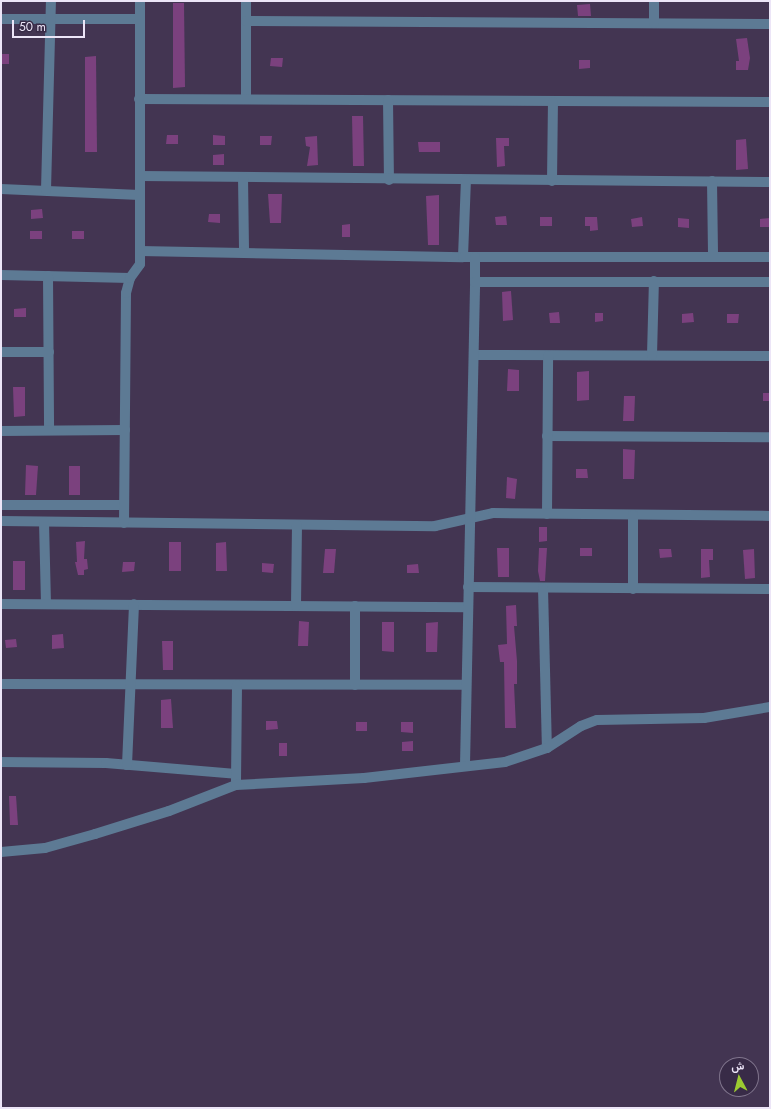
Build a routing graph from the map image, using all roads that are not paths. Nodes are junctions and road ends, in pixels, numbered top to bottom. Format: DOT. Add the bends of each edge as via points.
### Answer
graph roads {
  1 [pos="51,1"];
  2 [pos="140,1"];
  3 [pos="246,1"];
  4 [pos="654,1"];
  5 [pos="1,19"];
  6 [pos="51,19"];
  7 [pos="140,19"];
  8 [pos="246,21"];
  9 [pos="654,23"];
  10 [pos="770,24"];
  11 [pos="140,99"];
  12 [pos="246,99"];
  13 [pos="388,100"];
  14 [pos="553,102"];
  15 [pos="770,102"];
  16 [pos="140,176"];
  17 [pos="244,177"];
  18 [pos="389,180"];
  19 [pos="466,180"];
  20 [pos="552,181"];
  21 [pos="712,181"];
  22 [pos="770,182"];
  23 [pos="1,189"];
  24 [pos="46,190"];
  25 [pos="140,195"];
  26 [pos="140,251"];
  27 [pos="244,252"];
  28 [pos="463,257"];
  29 [pos="475,257"];
  30 [pos="713,257"];
  31 [pos="770,257"];
  32 [pos="1,275"];
  33 [pos="48,276"];
  34 [pos="130,278"];
  35 [pos="654,281"];
  36 [pos="475,282"];
  37 [pos="770,282"];
  38 [pos="1,352"];
  39 [pos="49,352"];
  40 [pos="475,355"];
  41 [pos="652,355"];
  42 [pos="548,356"];
  43 [pos="770,356"];
  44 [pos="49,430"];
  45 [pos="124,430"];
  46 [pos="1,431"];
  47 [pos="547,436"];
  48 [pos="770,437"];
  49 [pos="1,505"];
  50 [pos="124,505"];
  51 [pos="547,514"];
  52 [pos="634,515"];
  53 [pos="770,516"];
  54 [pos="469,518"];
  55 [pos="1,521"];
  56 [pos="44,522"];
  57 [pos="124,523"];
  58 [pos="297,525"];
  59 [pos="468,587"];
  60 [pos="543,588"];
  61 [pos="633,589"];
  62 [pos="770,589"];
  63 [pos="1,604"];
  64 [pos="46,604"];
  65 [pos="134,604"];
  66 [pos="296,606"];
  67 [pos="356,606"];
  68 [pos="467,607"];
  69 [pos="1,684"];
  70 [pos="132,684"];
  71 [pos="237,685"];
  72 [pos="355,685"];
  73 [pos="466,685"];
  74 [pos="770,707"];
  75 [pos="547,748"];
  76 [pos="1,762"];
  77 [pos="127,765"];
  78 [pos="465,765"];
  79 [pos="236,779"];
  80 [pos="1,852"];
  1 -- 6 [label="street"];
  2 -- 7 [label="street"];
  3 -- 8 [label="street"];
  4 -- 9 [label="street"];
  5 -- 6 [label="street"];
  6 -- 7 [label="street"];
  6 -- 24 [label="street"];
  7 -- 11 [label="street"];
  8 -- 9 [label="street"];
  8 -- 12 [label="street"];
  9 -- 10 [label="street"];
  11 -- 12 [label="street"];
  11 -- 16 [label="street"];
  12 -- 13 [label="street"];
  13 -- 14 [label="street"];
  13 -- 18 [label="street"];
  14 -- 15 [label="street"];
  14 -- 20 [label="street"];
  16 -- 17 [label="street"];
  16 -- 25 [label="street"];
  17 -- 18 [label="street"];
  17 -- 27 [label="street"];
  18 -- 19 [label="street"];
  19 -- 20 [label="street"];
  19 -- 28 [label="street"];
  20 -- 21 [label="street"];
  21 -- 22 [label="street"];
  21 -- 30 [label="street"];
  23 -- 24 [label="street"];
  24 -- 25 [label="street"];
  25 -- 26 [label="street"];
  26 -- 27 [label="street"];
  26 -- 34 [label="street" via="140,264"];
  27 -- 28 [label="street"];
  28 -- 29 [label="street"];
  29 -- 30 [label="street"];
  29 -- 36 [label="street"];
  30 -- 31 [label="street"];
  32 -- 33 [label="street"];
  33 -- 34 [label="street"];
  33 -- 39 [label="street"];
  34 -- 45 [label="street" via="125,319"];
  35 -- 36 [label="street"];
  35 -- 37 [label="street"];
  35 -- 41 [label="street"];
  36 -- 40 [label="street"];
  38 -- 39 [label="street"];
  39 -- 44 [label="street"];
  40 -- 42 [label="street"];
  40 -- 54 [label="street"];
  41 -- 42 [label="street"];
  41 -- 43 [label="street"];
  42 -- 47 [label="street"];
  44 -- 45 [label="street"];
  44 -- 46 [label="street"];
  45 -- 50 [label="street"];
  47 -- 48 [label="street"];
  47 -- 51 [label="street"];
  49 -- 50 [label="street"];
  50 -- 57 [label="street"];
  51 -- 52 [label="street"];
  51 -- 54 [label="street" via="494,513"];
  52 -- 53 [label="street"];
  52 -- 61 [label="street"];
  54 -- 58 [label="street" via="435,526"];
  54 -- 59 [label="street"];
  55 -- 56 [label="street"];
  56 -- 57 [label="street"];
  56 -- 64 [label="street"];
  57 -- 58 [label="street"];
  58 -- 66 [label="street"];
  59 -- 60 [label="street"];
  59 -- 68 [label="street"];
  60 -- 61 [label="street"];
  60 -- 75 [label="street"];
  61 -- 62 [label="street"];
  63 -- 64 [label="street"];
  64 -- 65 [label="street"];
  65 -- 66 [label="street"];
  65 -- 70 [label="street"];
  66 -- 67 [label="street"];
  67 -- 68 [label="street"];
  67 -- 72 [label="street"];
  68 -- 73 [label="street"];
  69 -- 70 [label="street"];
  70 -- 71 [label="street"];
  70 -- 77 [label="street"];
  71 -- 72 [label="street"];
  71 -- 79 [label="street"];
  72 -- 73 [label="street"];
  73 -- 78 [label="street"];
  74 -- 75 [label="street" via="704,718 597,720 581,726"];
  75 -- 78 [label="street" via="505,762"];
  76 -- 77 [label="street"];
  77 -- 79 [label="street"];
  78 -- 79 [label="street" via="364,778"];
  79 -- 80 [label="street" via="169,811 96,834 45,848"];
}
